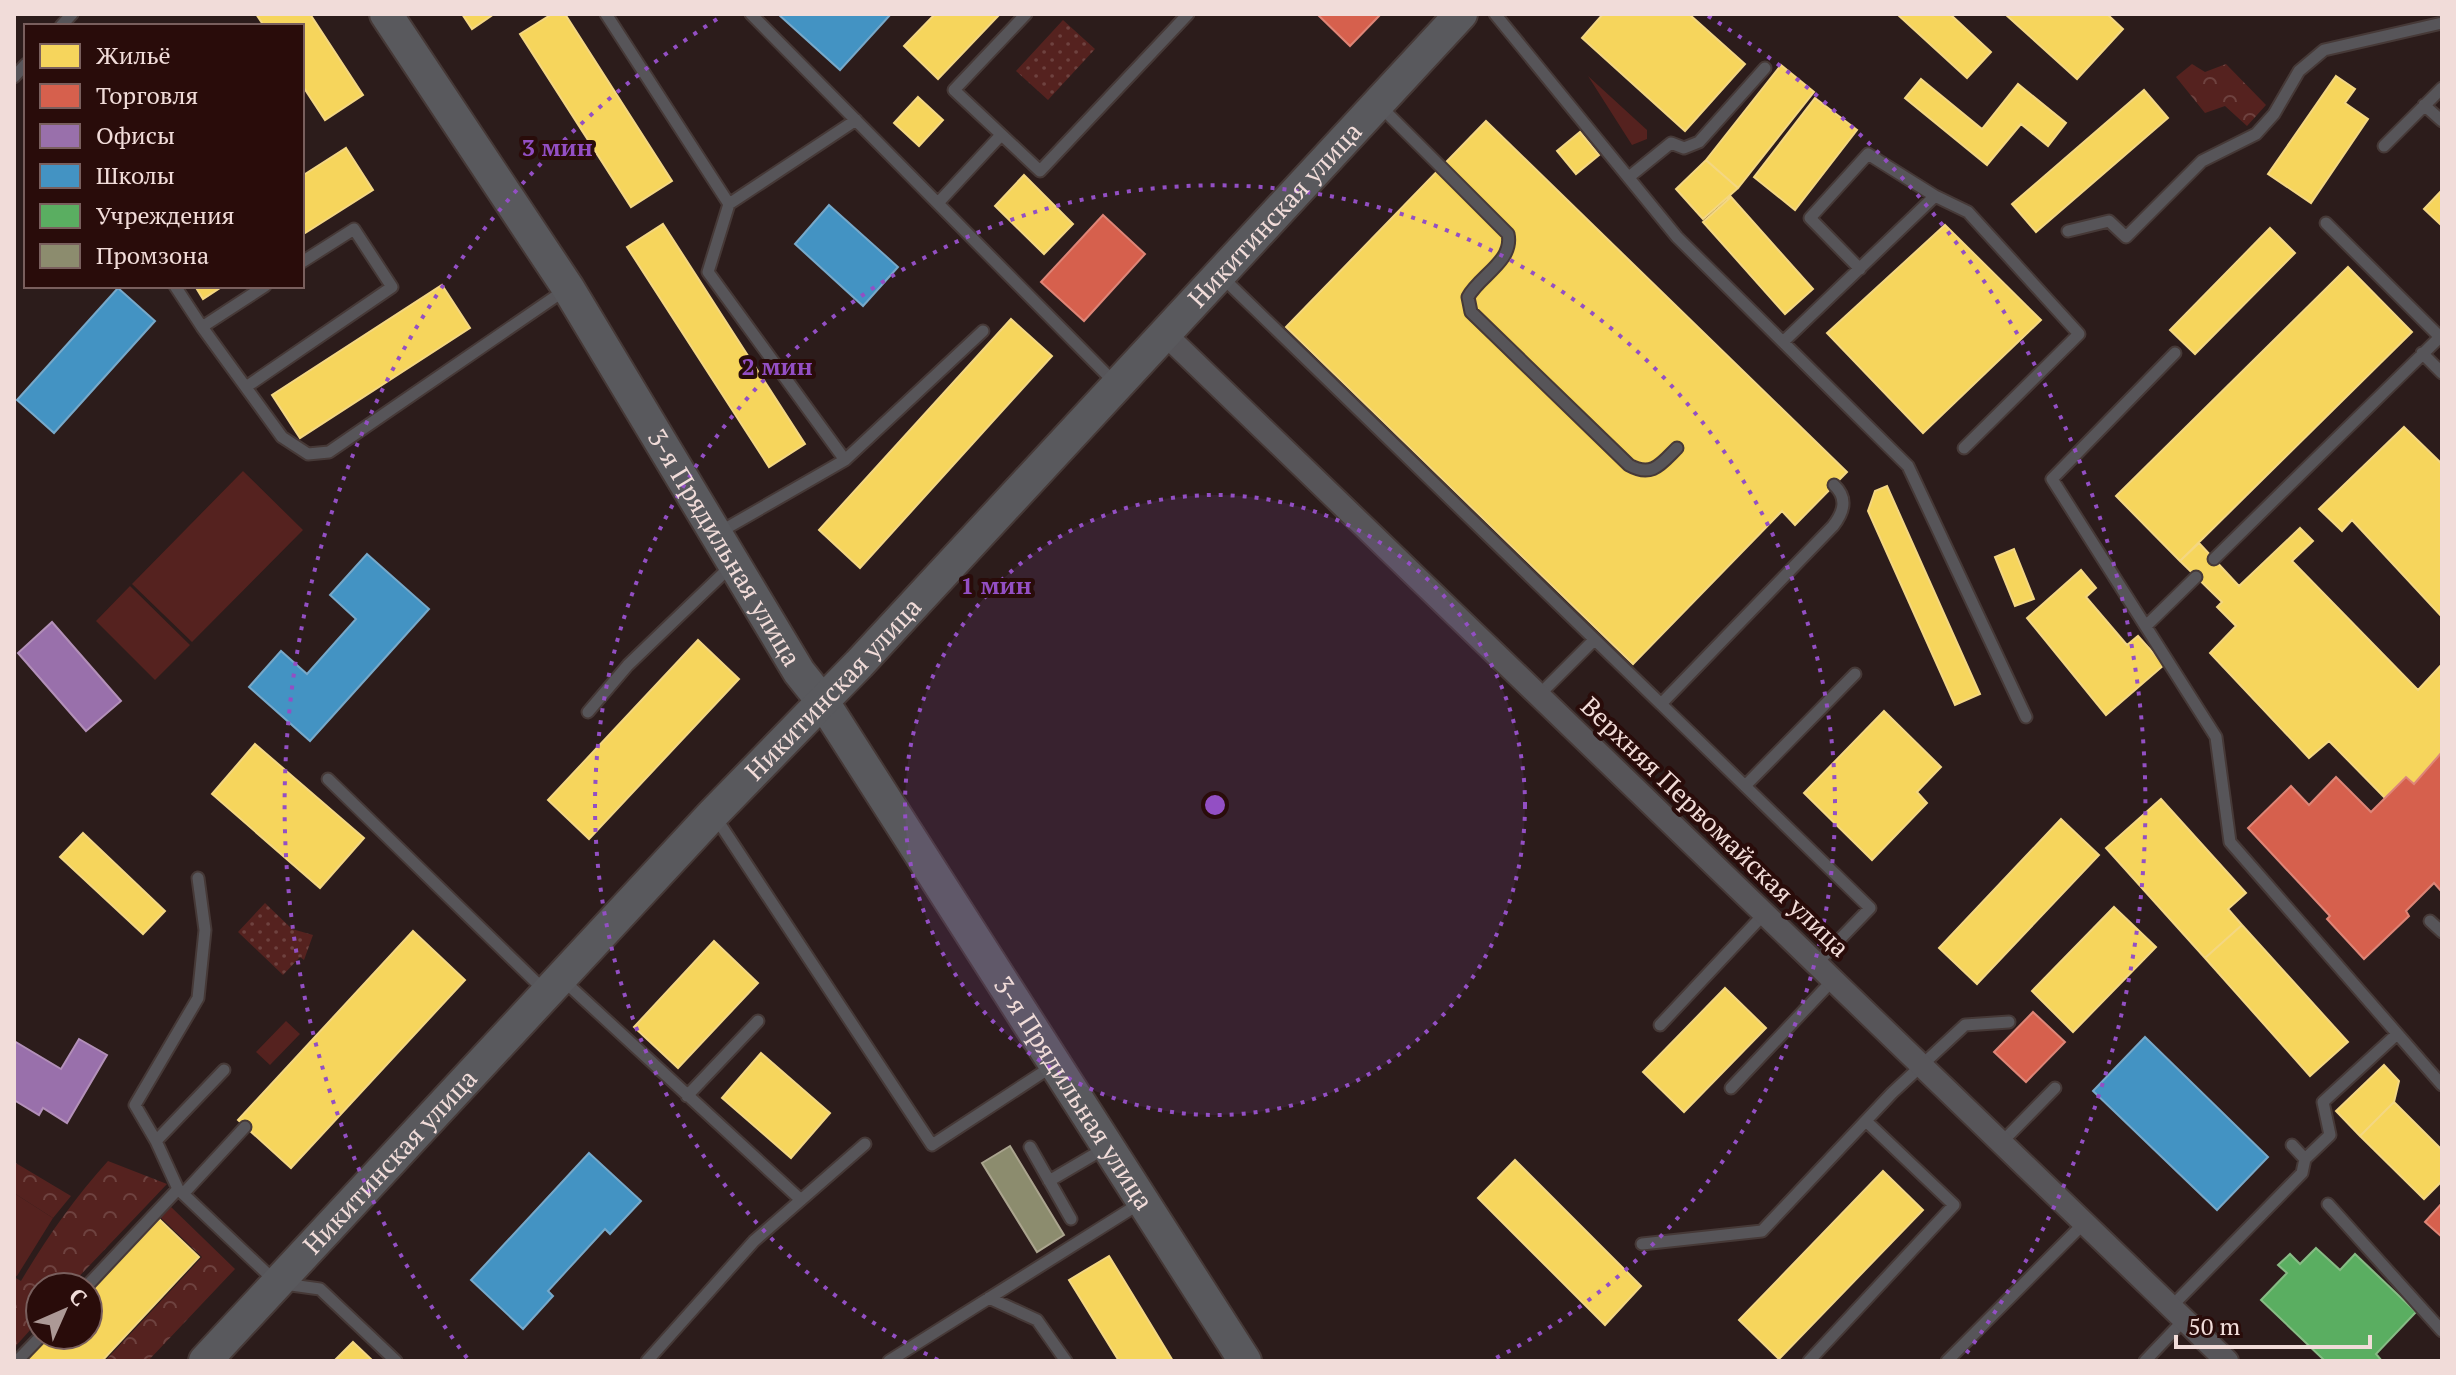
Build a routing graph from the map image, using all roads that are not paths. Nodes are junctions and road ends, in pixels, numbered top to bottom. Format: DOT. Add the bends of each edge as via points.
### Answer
graph roads {
  1 [pos="386,14"];
  2 [pos="606,14"];
  3 [pos="751,14"];
  4 [pos="1026,14"];
  5 [pos="1188,14"];
  6 [pos="1461,14"];
  7 [pos="1495,14"];
  8 [pos="2442,23"];
  9 [pos="1765,68"];
  10 [pos="2442,88"];
  11 [pos="1378,104"];
  12 [pos="2424,105"];
  13 [pos="856,120"];
  14 [pos="2442,121"];
  15 [pos="1001,135"];
  16 [pos="2384,146"];
  17 [pos="1629,177"];
  18 [pos="1935,196"];
  19 [pos="938,203"];
  20 [pos="729,204"];
  21 [pos="2326,223"];
  22 [pos="2068,231"];
  23 [pos="304,261"];
  24 [pos="1860,269"];
  25 [pos="1219,275"];
  26 [pos="176,288"];
  27 [pos="262,288"];
  28 [pos="568,288"];
  29 [pos="202,327"];
  30 [pos="983,331"];
  31 [pos="1165,334"];
  32 [pos="1783,342"];
  33 [pos="2175,353"];
  34 [pos="2422,353"];
  35 [pos="2442,373"];
  36 [pos="1116,384"];
  37 [pos="246,387"];
  38 [pos="1677,448"];
  39 [pos="1964,448"];
  40 [pos="845,460"];
  41 [pos="1834,485"];
  42 [pos="718,533"];
  43 [pos="2214,559"];
  44 [pos="735,563"];
  45 [pos="2196,577"];
  46 [pos="2146,626"];
  47 [pos="1594,640"];
  48 [pos="1855,674"];
  49 [pos="1540,694"];
  50 [pos="823,702"];
  51 [pos="1661,704"];
  52 [pos="588,712"];
  53 [pos="2026,717"];
  54 [pos="328,779"];
  55 [pos="1745,786"];
  56 [pos="713,814"];
  57 [pos="198,878"];
  58 [pos="1764,914"];
  59 [pos="2430,921"];
  60 [pos="2442,932"];
  61 [pos="1815,964"];
  62 [pos="1832,981"];
  63 [pos="555,987"];
  64 [pos="758,1021"];
  65 [pos="2009,1022"];
  66 [pos="1660,1025"];
  67 [pos="2397,1034"];
  68 [pos="1055,1065"];
  69 [pos="1921,1065"];
  70 [pos="224,1070"];
  71 [pos="2442,1085"];
  72 [pos="1731,1088"];
  73 [pos="2055,1088"];
  74 [pos="687,1096"];
  75 [pos="1866,1121"];
  76 [pos="245,1127"];
  77 [pos="156,1141"];
  78 [pos="2002,1142"];
  79 [pos="865,1144"];
  80 [pos="2292,1145"];
  81 [pos="1030,1147"];
  82 [pos="1108,1147"];
  83 [pos="2305,1159"];
  84 [pos="1049,1181"];
  85 [pos="181,1191"];
  86 [pos="801,1200"];
  87 [pos="1142,1201"];
  88 [pos="2328,1204"];
  89 [pos="1071,1219"];
  90 [pos="2085,1222"];
  91 [pos="1642,1244"];
  92 [pos="102,1271"];
  93 [pos="277,1283"];
  94 [pos="989,1298"];
  95 [pos="2178,1313"];
  96 [pos="2442,1331"];
  97 [pos="205,1361"];
  98 [pos="396,1361"];
  99 [pos="647,1361"];
  100 [pos="889,1361"];
  101 [pos="1066,1361"];
  102 [pos="1245,1361"];
  103 [pos="1809,1361"];
  104 [pos="1947,1361"];
  105 [pos="2145,1361"];
  106 [pos="2227,1361"];
  1 -- 28 [label="street, 3-я Прядильная улица"];
  2 -- 20 [label="lane"];
  3 -- 13 [label="lane"];
  4 -- 15 [label="lane" via="954,90"];
  5 -- 15 [label="lane" via="1040,171"];
  6 -- 11 [label="street, Никитинская улица"];
  7 -- 17 [label="lane"];
  8 -- 22 [label="lane" via="2324,50 2299,71 2256,134 2202,161 2126,237 2109,221"];
  9 -- 17 [label="lane" via="1699,142 1684,148 1671,143"];
  10 -- 12 [label="lane"];
  11 -- 25 [label="street, Никитинская улица"];
  11 -- 38 [label="lane" via="1508,234 1502,260 1468,297 1471,312 1629,465 1656,470"];
  12 -- 14 [label="lane"];
  12 -- 16 [label="lane"];
  13 -- 19 [label="lane"];
  13 -- 20 [label="lane"];
  15 -- 19 [label="lane"];
  17 -- 32 [label="lane" via="1677,237"];
  18 -- 24 [label="lane"];
  18 -- 24 [label="lane" via="1868,154 1810,218"];
  18 -- 39 [label="lane" via="1968,212 2079,334"];
  19 -- 36 [label="lane"];
  20 -- 40 [label="lane" via="708,272"];
  21 -- 34 [label="lane" via="2440,337"];
  23 -- 37 [label="lane" via="354,229 392,287"];
  24 -- 32 [label="lane"];
  25 -- 31 [label="street, Никитинская улица"];
  25 -- 47 [label="lane"];
  26 -- 29 [label="lane"];
  27 -- 29 [label="lane"];
  28 -- 37 [label="lane" via="329,452 308,454 282,437"];
  28 -- 42 [label="street, 3-я Прядильная улица"];
  29 -- 37 [label="lane"];
  30 -- 40 [label="lane"];
  31 -- 36 [label="street, Никитинская улица"];
  31 -- 49 [label="street, Верхняя Первомайская улица"];
  32 -- 53 [label="lane" via="1908,466"];
  33 -- 46 [label="lane" via="2052,479"];
  34 -- 35 [label="lane"];
  34 -- 43 [label="lane"];
  36 -- 50 [label="street, Никитинская улица"];
  40 -- 42 [label="lane"];
  41 -- 51 [label="lane" via="1843,499 1833,526"];
  42 -- 44 [label="street, 3-я Прядильная улица"];
  44 -- 50 [label="street, 3-я Прядильная улица" via="799,672"];
  44 -- 52 [label="lane" via="628,665"];
  45 -- 46 [label="lane"];
  46 -- 67 [label="lane" via="2216,737 2230,842"];
  47 -- 49 [label="lane"];
  47 -- 51 [label="lane"];
  48 -- 55 [label="lane"];
  49 -- 58 [label="street, Верхняя Первомайская улица"];
  50 -- 56 [label="street, Никитинская улица"];
  50 -- 68 [label="street, 3-я Прядильная улица"];
  51 -- 55 [label="lane"];
  54 -- 63 [label="lane"];
  55 -- 61 [label="lane" via="1870,908"];
  56 -- 63 [label="street, Никитинская улица"];
  56 -- 68 [label="lane" via="932,1145"];
  57 -- 77 [label="lane" via="205,930 198,998 135,1105"];
  58 -- 61 [label="street, Верхняя Первомайская улица"];
  58 -- 66 [label="lane"];
  59 -- 60 [label="lane"];
  61 -- 62 [label="street, Верхняя Первомайская улица"];
  62 -- 69 [label="street, Верхняя Первомайская улица"];
  62 -- 72 [label="lane"];
  63 -- 74 [label="lane"];
  63 -- 93 [label="street, Никитинская улица"];
  64 -- 74 [label="lane"];
  65 -- 69 [label="lane" via="1965,1025"];
  67 -- 71 [label="lane"];
  67 -- 83 [label="lane" via="2323,1102 2330,1135"];
  68 -- 82 [label="street, 3-я Прядильная улица"];
  69 -- 75 [label="lane"];
  69 -- 78 [label="street, Верхняя Первомайская улица"];
  70 -- 77 [label="lane"];
  73 -- 78 [label="lane"];
  74 -- 86 [label="lane"];
  75 -- 91 [label="lane" via="1762,1231"];
  75 -- 103 [label="lane" via="1954,1205"];
  76 -- 85 [label="lane"];
  77 -- 85 [label="lane"];
  78 -- 90 [label="street, Верхняя Первомайская улица"];
  79 -- 86 [label="lane"];
  80 -- 83 [label="lane"];
  81 -- 84 [label="lane"];
  82 -- 84 [label="lane"];
  82 -- 87 [label="street, 3-я Прядильная улица"];
  83 -- 95 [label="lane" via="2302,1173"];
  84 -- 89 [label="lane"];
  85 -- 92 [label="lane"];
  85 -- 93 [label="lane"];
  86 -- 99 [label="lane" via="754,1241"];
  87 -- 94 [label="lane"];
  87 -- 102 [label="street, 3-я Прядильная улица"];
  88 -- 96 [label="lane"];
  90 -- 95 [label="street, Верхняя Первомайская улица"];
  90 -- 104 [label="lane"];
  93 -- 97 [label="street, Никитинская улица"];
  93 -- 98 [label="lane" via="320,1289"];
  94 -- 100 [label="lane"];
  94 -- 101 [label="lane" via="1037,1320"];
  95 -- 105 [label="lane"];
  95 -- 106 [label="street, Верхняя Первомайская улица"];
}
